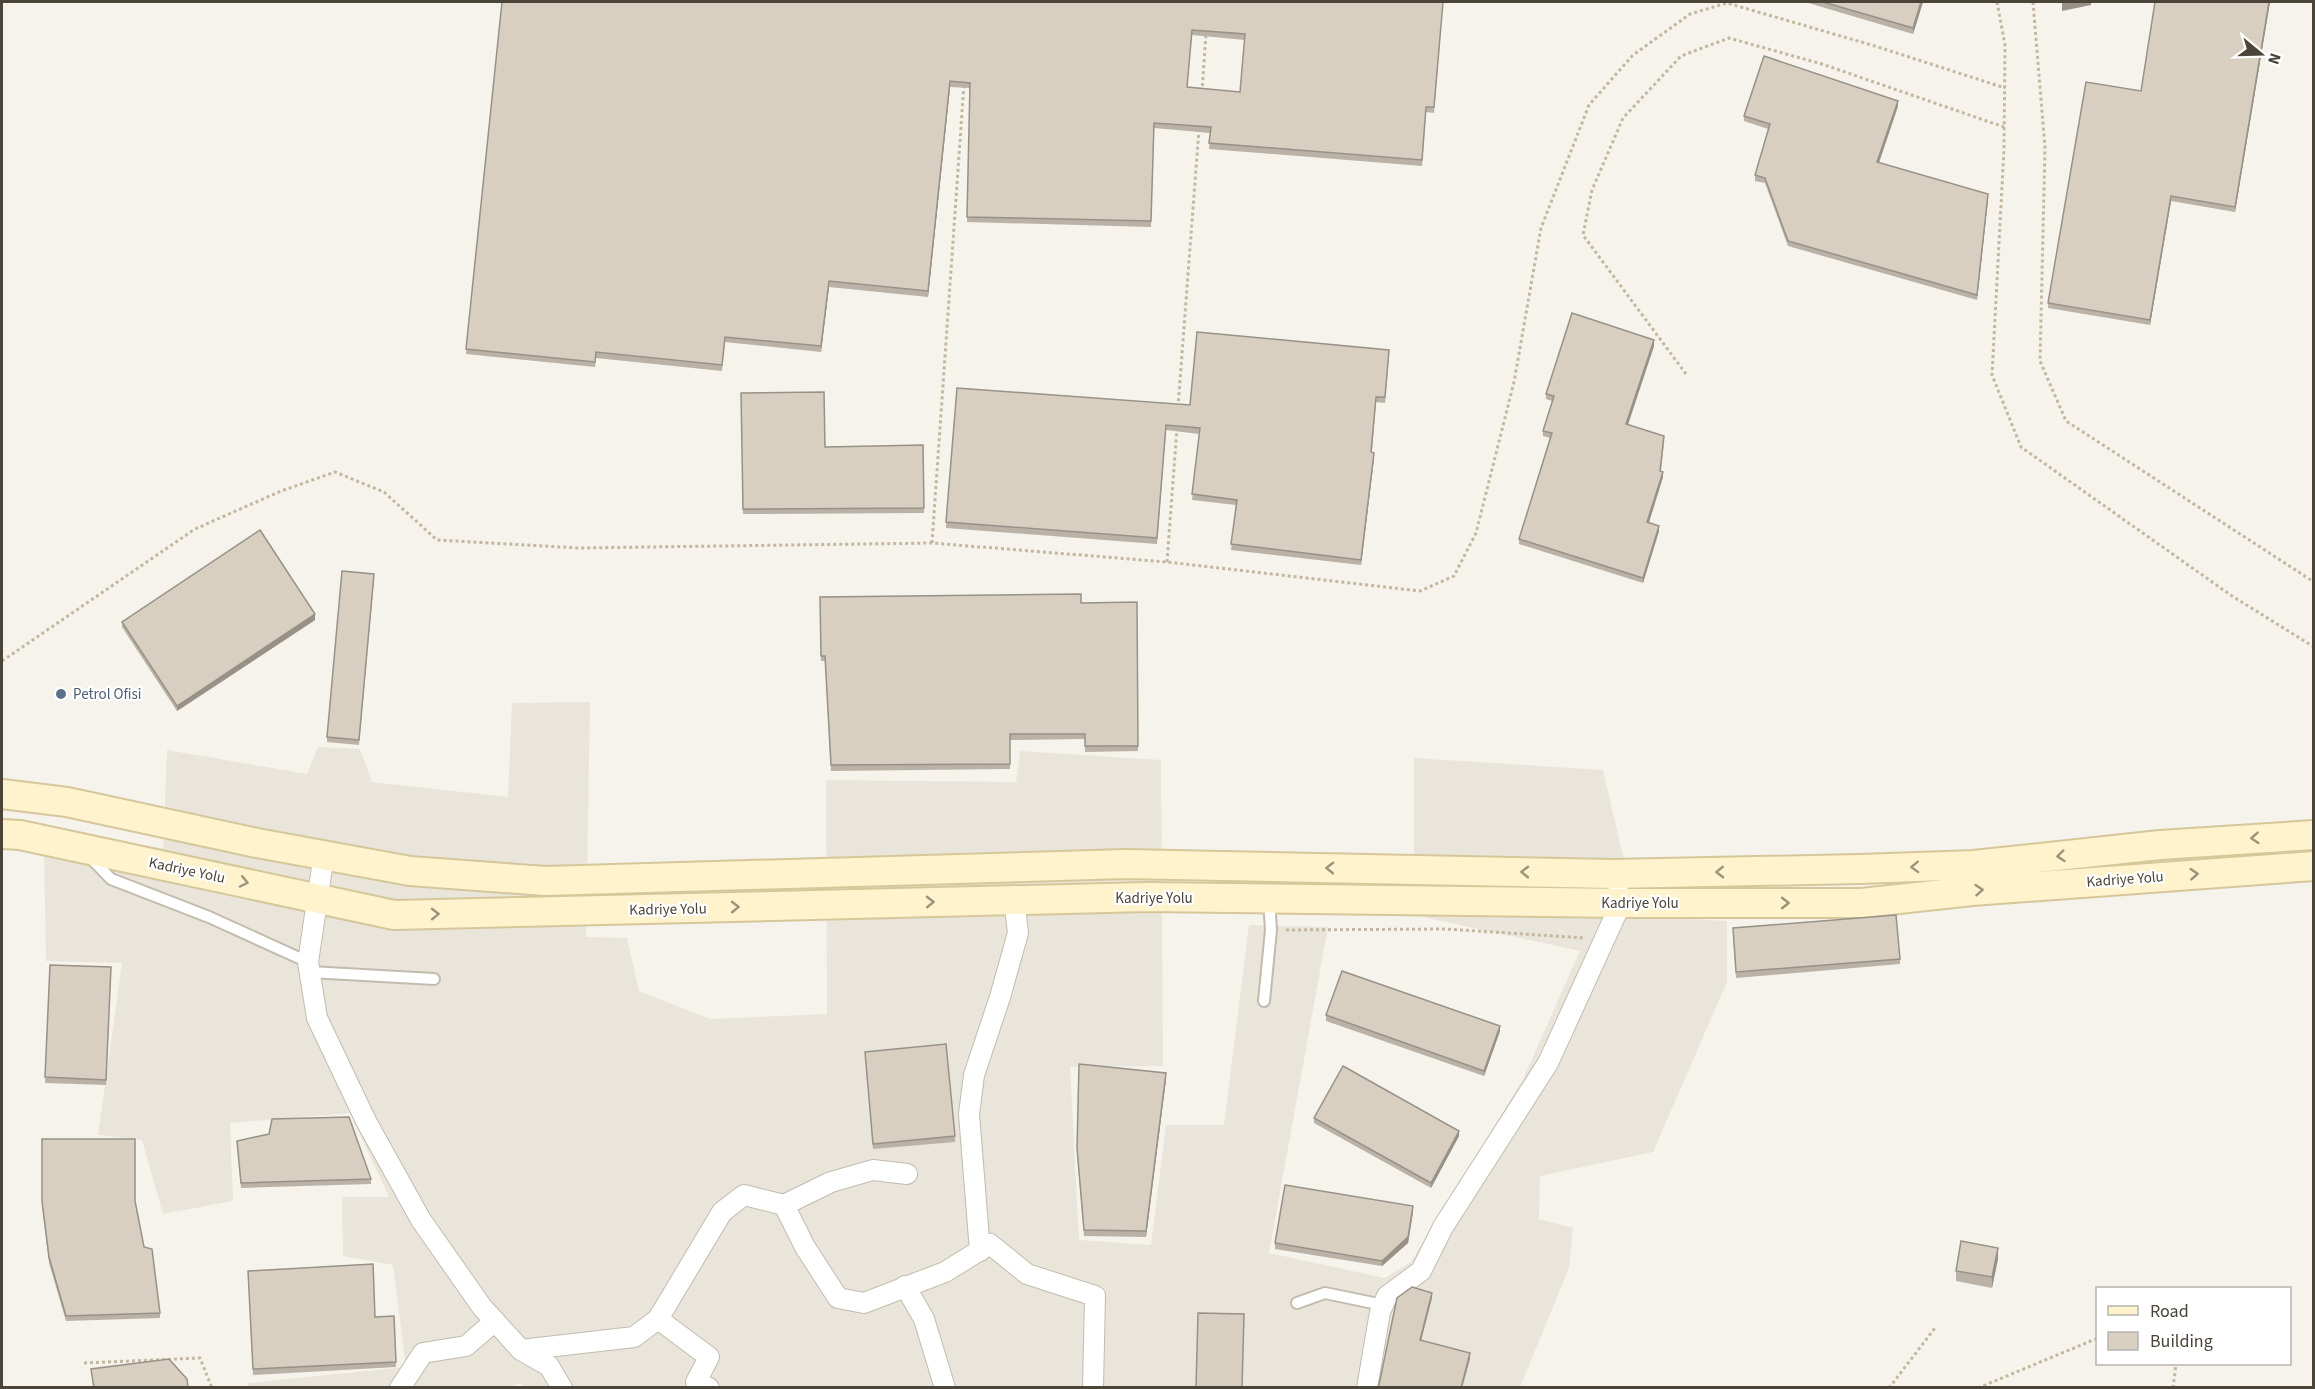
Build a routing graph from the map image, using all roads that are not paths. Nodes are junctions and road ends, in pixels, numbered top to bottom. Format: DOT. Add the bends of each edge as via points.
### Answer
graph roads {
  1 [pos="2,794"];
  2 [pos="2,834"];
  3 [pos="2313,835"];
  4 [pos="80,848"];
  5 [pos="324,855"];
  6 [pos="2313,866"];
  7 [pos="1613,874"];
  8 [pos="316,897"];
  9 [pos="1269,898"];
  10 [pos="1014,900"];
  11 [pos="1621,903"];
  12 [pos="309,967"];
  13 [pos="434,979"];
  14 [pos="1263,1001"];
  15 [pos="907,1174"];
  16 [pos="784,1205"];
  17 [pos="980,1251"];
  18 [pos="905,1286"];
  19 [pos="1297,1303"];
  20 [pos="1383,1305"];
  21 [pos="658,1319"];
  22 [pos="495,1321"];
  23 [pos="521,1350"];
  24 [pos="400,1388"];
  25 [pos="562,1388"];
  26 [pos="709,1388"];
  27 [pos="945,1388"];
  28 [pos="1093,1388"];
  29 [pos="1367,1388"];
  1 -- 5 [label="main road, Kadriye Yolu" via="67,801"];
  2 -- 4 [label="main road, Kadriye Yolu"];
  3 -- 7 [label="main road, Kadriye Yolu, one-way" via="2160,845 1974,865"];
  4 -- 8 [label="main road, Kadriye Yolu, one-way"];
  4 -- 12 [label="lane" via="111,879 209,917"];
  7 -- 5 [label="main road, Kadriye Yolu, one-way" via="1126,864 546,881 410,871"];
  5 -- 8 [label="street"];
  11 -- 6 [label="main road, Kadriye Yolu, one-way" via="1863,903 1972,891"];
  7 -- 11 [label="street"];
  8 -- 10 [label="main road, Kadriye Yolu, one-way" via="394,915"];
  8 -- 12 [label="street"];
  9 -- 10 [label="main road, Kadriye Yolu"];
  9 -- 11 [label="main road, Kadriye Yolu"];
  9 -- 14 [label="lane"];
  10 -- 17 [label="street" via="1018,933 974,1075 969,1114"];
  11 -- 20 [label="street" via="1548,1063 1443,1227 1421,1271 1388,1296"];
  12 -- 13 [label="lane"];
  12 -- 22 [label="street" via="317,1018 366,1121 421,1220"];
  15 -- 16 [label="street" via="873,1170 831,1182"];
  16 -- 18 [label="street" via="838,1298 864,1303"];
  16 -- 21 [label="street" via="744,1195 722,1212"];
  17 -- 18 [label="street" via="945,1272"];
  17 -- 28 [label="street" via="990,1245 1027,1274 1095,1296"];
  18 -- 27 [label="street" via="924,1319"];
  19 -- 20 [label="lane" via="1325,1293"];
  20 -- 29 [label="street"];
  21 -- 23 [label="street" via="634,1337"];
  21 -- 26 [label="street" via="709,1357 696,1382"];
  22 -- 23 [label="street"];
  22 -- 24 [label="street" via="466,1346 423,1353"];
  23 -- 25 [label="street" via="549,1366"];
}
